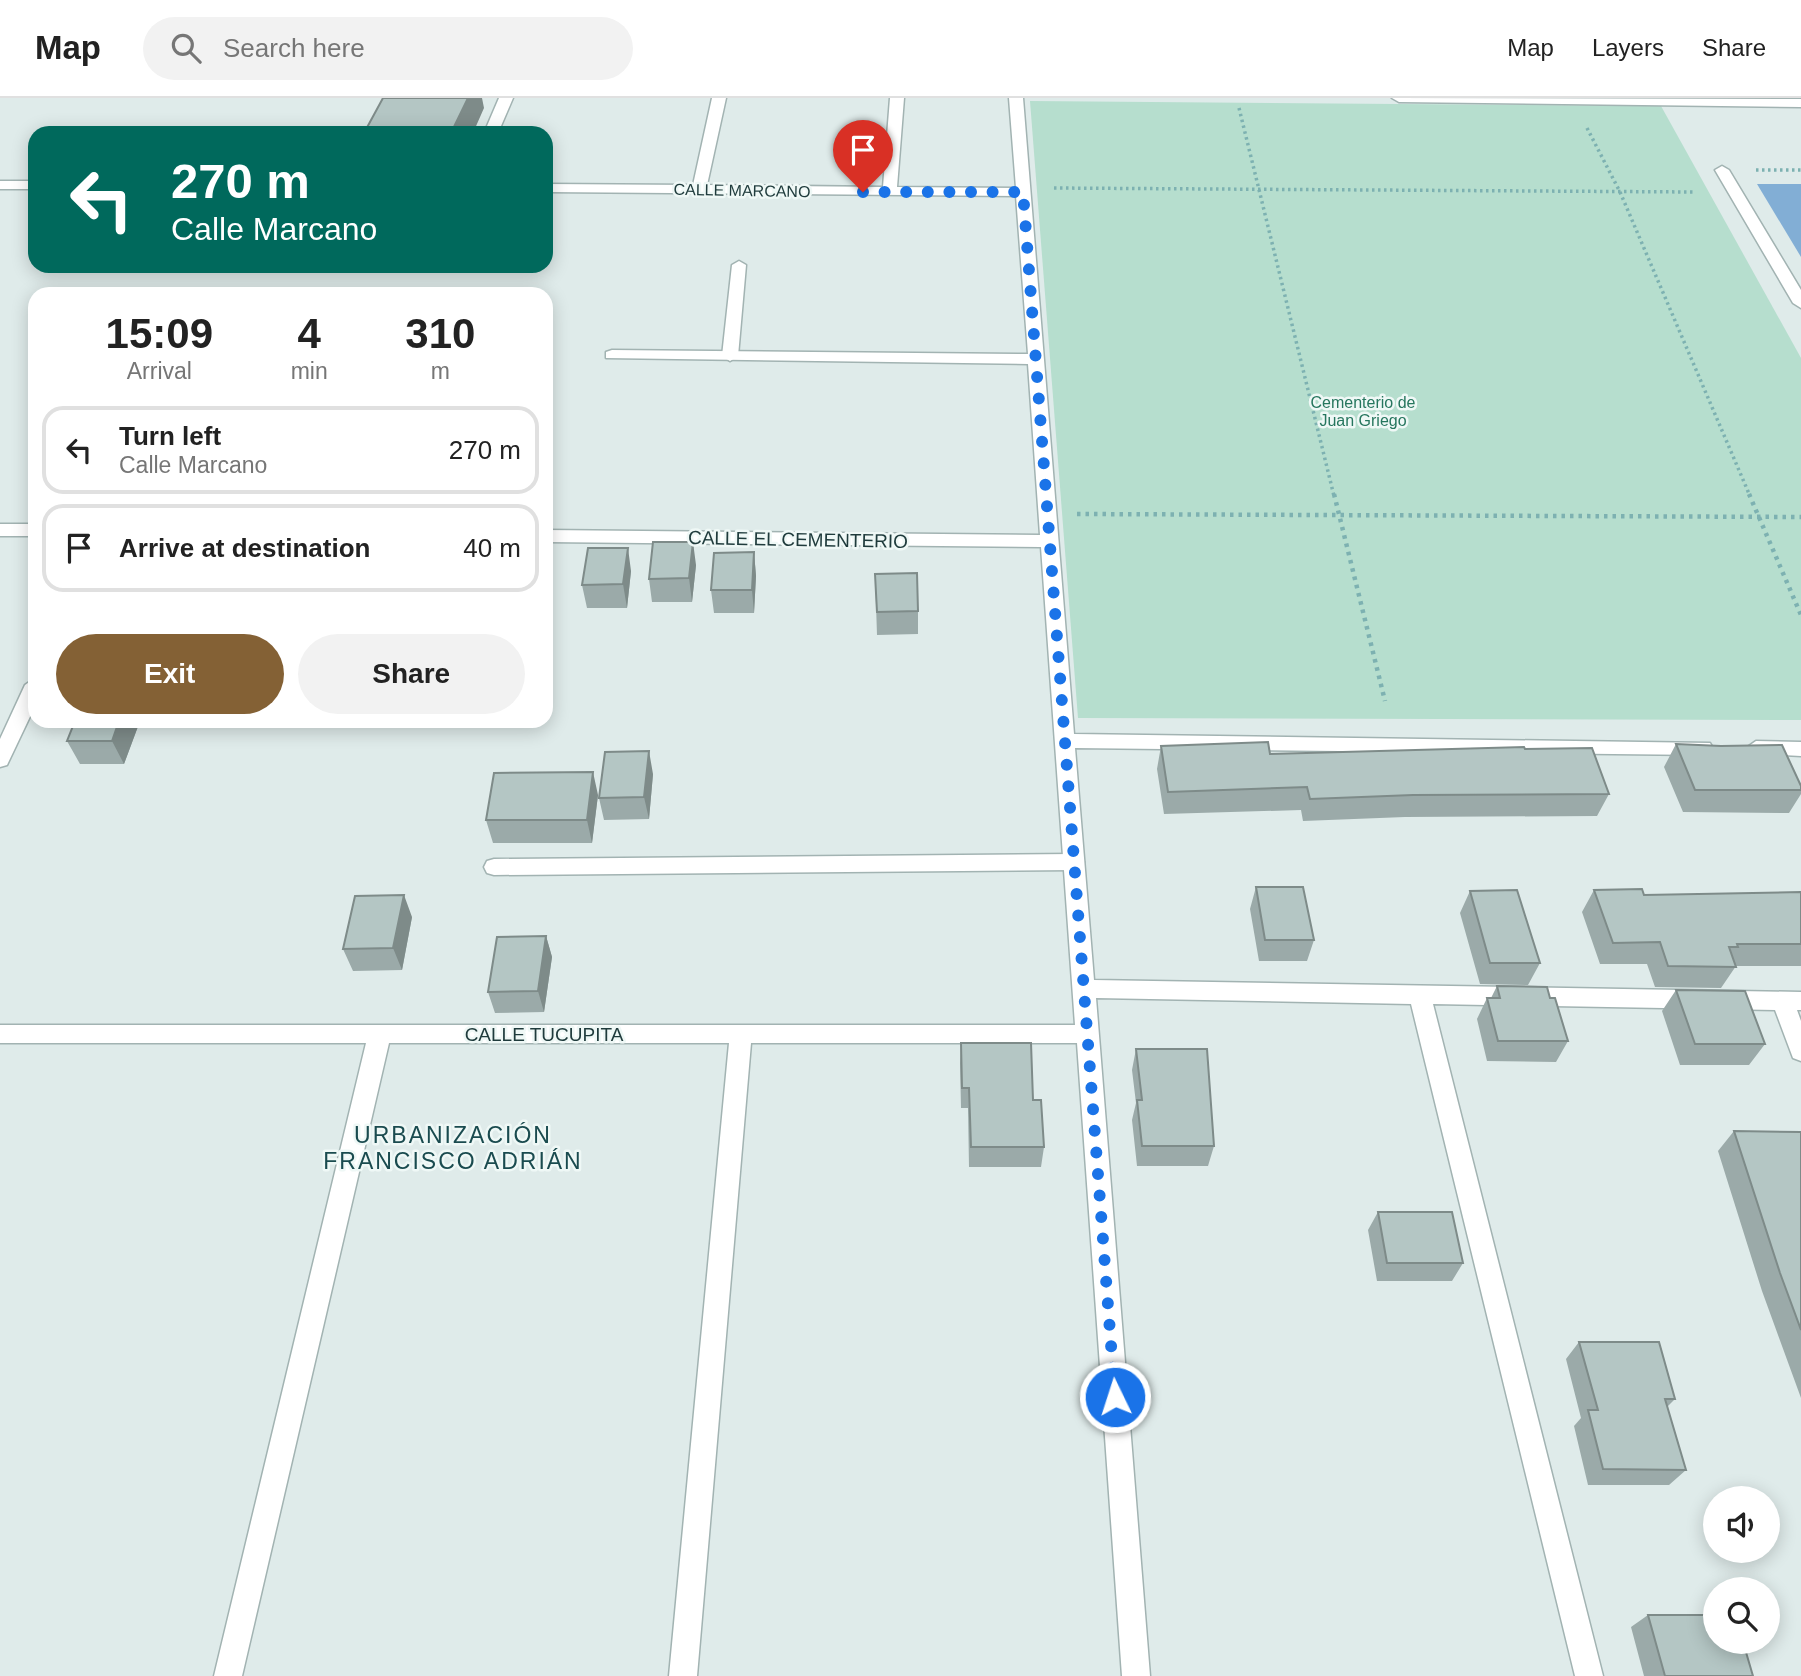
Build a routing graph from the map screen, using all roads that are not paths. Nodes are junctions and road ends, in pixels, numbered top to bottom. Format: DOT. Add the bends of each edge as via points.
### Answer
graph roads {
  1 [pos="506,98"];
  2 [pos="719,98"];
  3 [pos="897,98"];
  4 [pos="1016,98"];
  5 [pos="1399,98"];
  6 [pos="1467,98"];
  7 [pos="1658,100"];
  8 [pos="1801,103"];
  9 [pos="494,126"];
  10 [pos="1722,170"];
  11 [pos="0,185"];
  12 [pos="28,185"];
  13 [pos="553,188"];
  14 [pos="699,190"];
  15 [pos="890,192"];
  16 [pos="1023,192"];
  17 [pos="740,265"];
  18 [pos="1801,303"];
  19 [pos="612,355"];
  20 [pos="730,356"];
  21 [pos="1036,359"];
  22 [pos="0,530"];
  23 [pos="28,530"];
  24 [pos="553,536"];
  25 [pos="1049,541"];
  26 [pos="28,700"];
  27 [pos="1065,741"];
  28 [pos="1801,749"];
  29 [pos="0,760"];
  30 [pos="1074,862"];
  31 [pos="494,867"];
  32 [pos="1084,989"];
  33 [pos="1420,995"];
  34 [pos="1792,1001"];
  35 [pos="0,1034"];
  36 [pos="380,1034"];
  37 [pos="741,1034"];
  38 [pos="1087,1034"];
  39 [pos="1801,1051"];
  40 [pos="228,1676"];
  41 [pos="683,1676"];
  42 [pos="1136,1676"];
  43 [pos="1589,1676"];
  1 -- 9 [label="street"];
  2 -- 14 [label="street"];
  3 -- 15 [label="street"];
  4 -- 16 [label="street"];
  5 -- 6 [label="street"];
  6 -- 7 [label="street"];
  7 -- 8 [label="street"];
  10 -- 18 [label="street"];
  11 -- 12 [label="street"];
  13 -- 14 [label="street, CALLE MARCANO"];
  14 -- 15 [label="street, CALLE MARCANO"];
  15 -- 16 [label="street, CALLE MARCANO"];
  16 -- 21 [label="street"];
  17 -- 20 [label="street"];
  19 -- 20 [label="street"];
  20 -- 21 [label="street"];
  21 -- 25 [label="street"];
  22 -- 23 [label="street"];
  24 -- 25 [label="street, CALLE EL CEMENTERIO"];
  25 -- 27 [label="street"];
  26 -- 29 [label="street"];
  27 -- 28 [label="street"];
  27 -- 30 [label="street"];
  30 -- 31 [label="street"];
  30 -- 32 [label="street"];
  32 -- 33 [label="street"];
  32 -- 38 [label="street"];
  33 -- 34 [label="street"];
  33 -- 43 [label="street"];
  34 -- 39 [label="street"];
  35 -- 36 [label="street, CALLE TUCUPITA"];
  36 -- 37 [label="street, CALLE TUCUPITA"];
  36 -- 40 [label="street"];
  37 -- 38 [label="street, CALLE TUCUPITA"];
  37 -- 41 [label="street"];
  38 -- 42 [label="street"];
}
